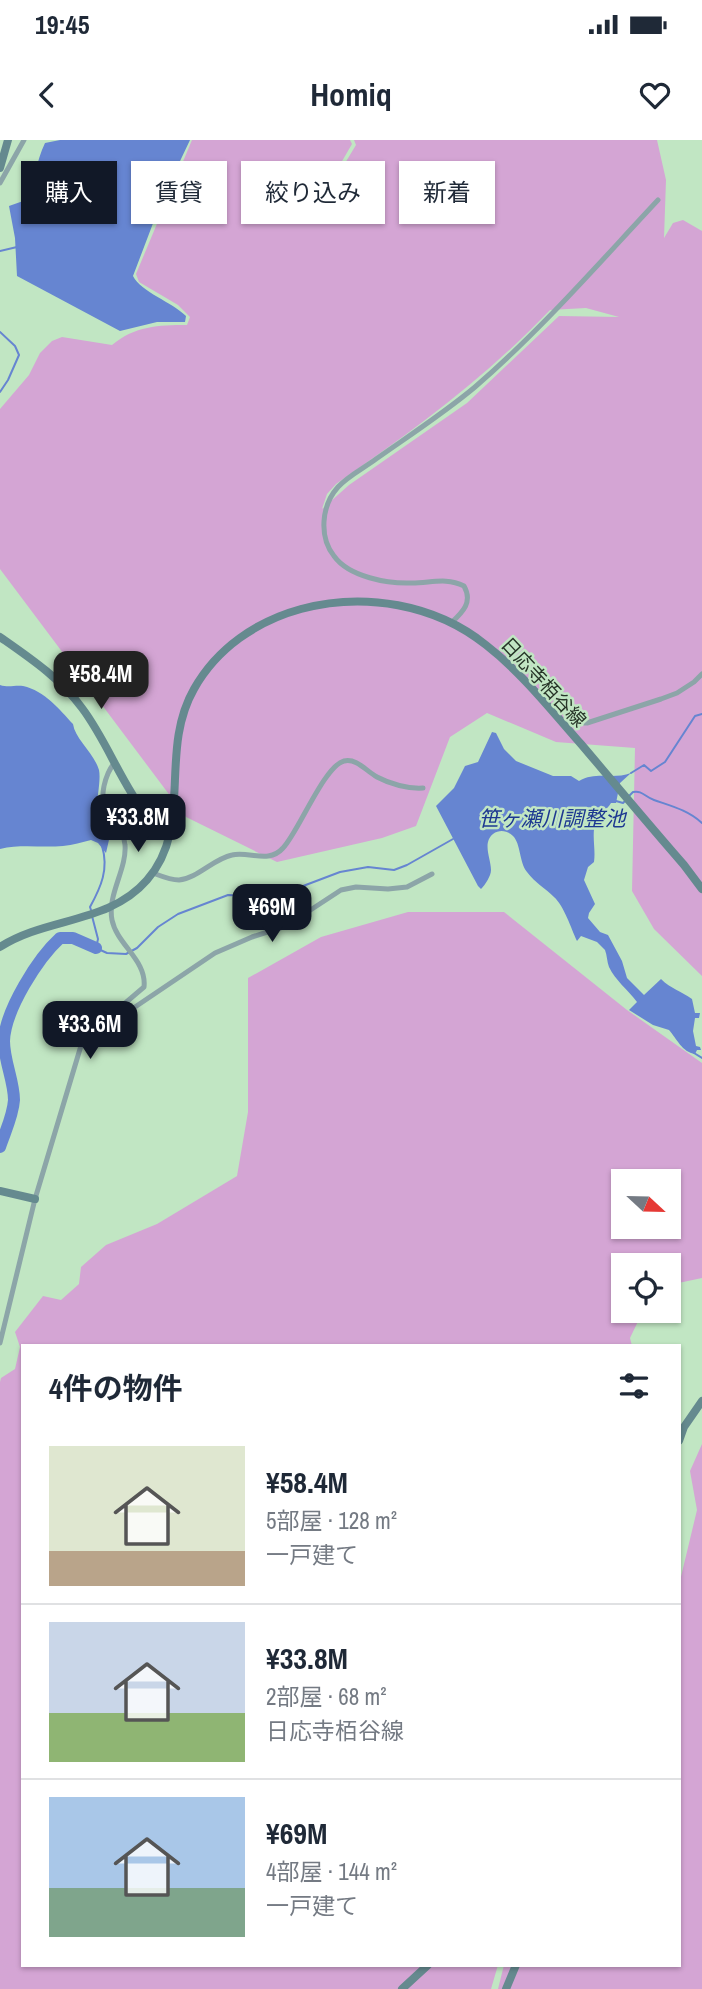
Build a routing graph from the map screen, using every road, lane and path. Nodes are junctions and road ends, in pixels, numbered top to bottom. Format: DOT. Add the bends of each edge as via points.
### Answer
graph roads {
  1 [pos="8,140"];
  2 [pos="24,140"];
  3 [pos="0,168"];
  4 [pos="0,183"];
  5 [pos="658,200"];
  6 [pos="451,623"];
  7 [pos="0,636"];
  8 [pos="702,674"];
  9 [pos="563,723"];
  10 [pos="115,762"];
  11 [pos="424,788"];
  12 [pos="172,823"];
  13 [pos="153,873"];
  14 [pos="432,874"];
  15 [pos="702,889"];
  16 [pos="0,947"];
  17 [pos="107,1018"];
  18 [pos="0,1191"];
  19 [pos="35,1199"];
  20 [pos="0,1343"];
  21 [pos="702,1401"];
  22 [pos="681,1435"];
  23 [pos="426,1967"];
  24 [pos="515,1967"];
  25 [pos="402,1989"];
  26 [pos="506,1989"];
  1 -- 3 [label="main road"];
  2 -- 4 [label="street"];
  5 -- 6 [label="street" via="476,386 345,482 329,500 324,534 340,564 362,575 399,582 447,580 464,586 468,602"];
  6 -- 9 [label="main road, 日応寺栢谷線" via="505,660"];
  6 -- 12 [label="main road, 日応寺栢谷線" via="402,606 345,601 285,614 243,636 202,676 185,709 175,752"];
  7 -- 10 [label="main road" via="66,689"];
  8 -- 9 [label="street" via="677,693 660,699 587,723"];
  9 -- 15 [label="main road, 日応寺栢谷線"];
  10 -- 12 [label="main road" via="147,816"];
  10 -- 17 [label="street" via="109,768 102,801 126,847 112,918 143,971 144,987"];
  11 -- 13 [label="street" via="393,783 347,760 339,763 316,793 282,850 261,858 233,854 176,880"];
  12 -- 13 [label="main road, 日応寺栢谷線" via="165,852"];
  13 -- 16 [label="main road, 日応寺栢谷線" via="122,901 20,935"];
  14 -- 17 [label="street" via="407,887 341,890 286,926 215,953 135,1007"];
  17 -- 19 [label="street" via="83,1039"];
  18 -- 19 [label="main road"];
  19 -- 20 [label="street"];
  21 -- 22 [label="main road"];
  23 -- 25 [label="main road"];
  24 -- 26 [label="main road"];
}
